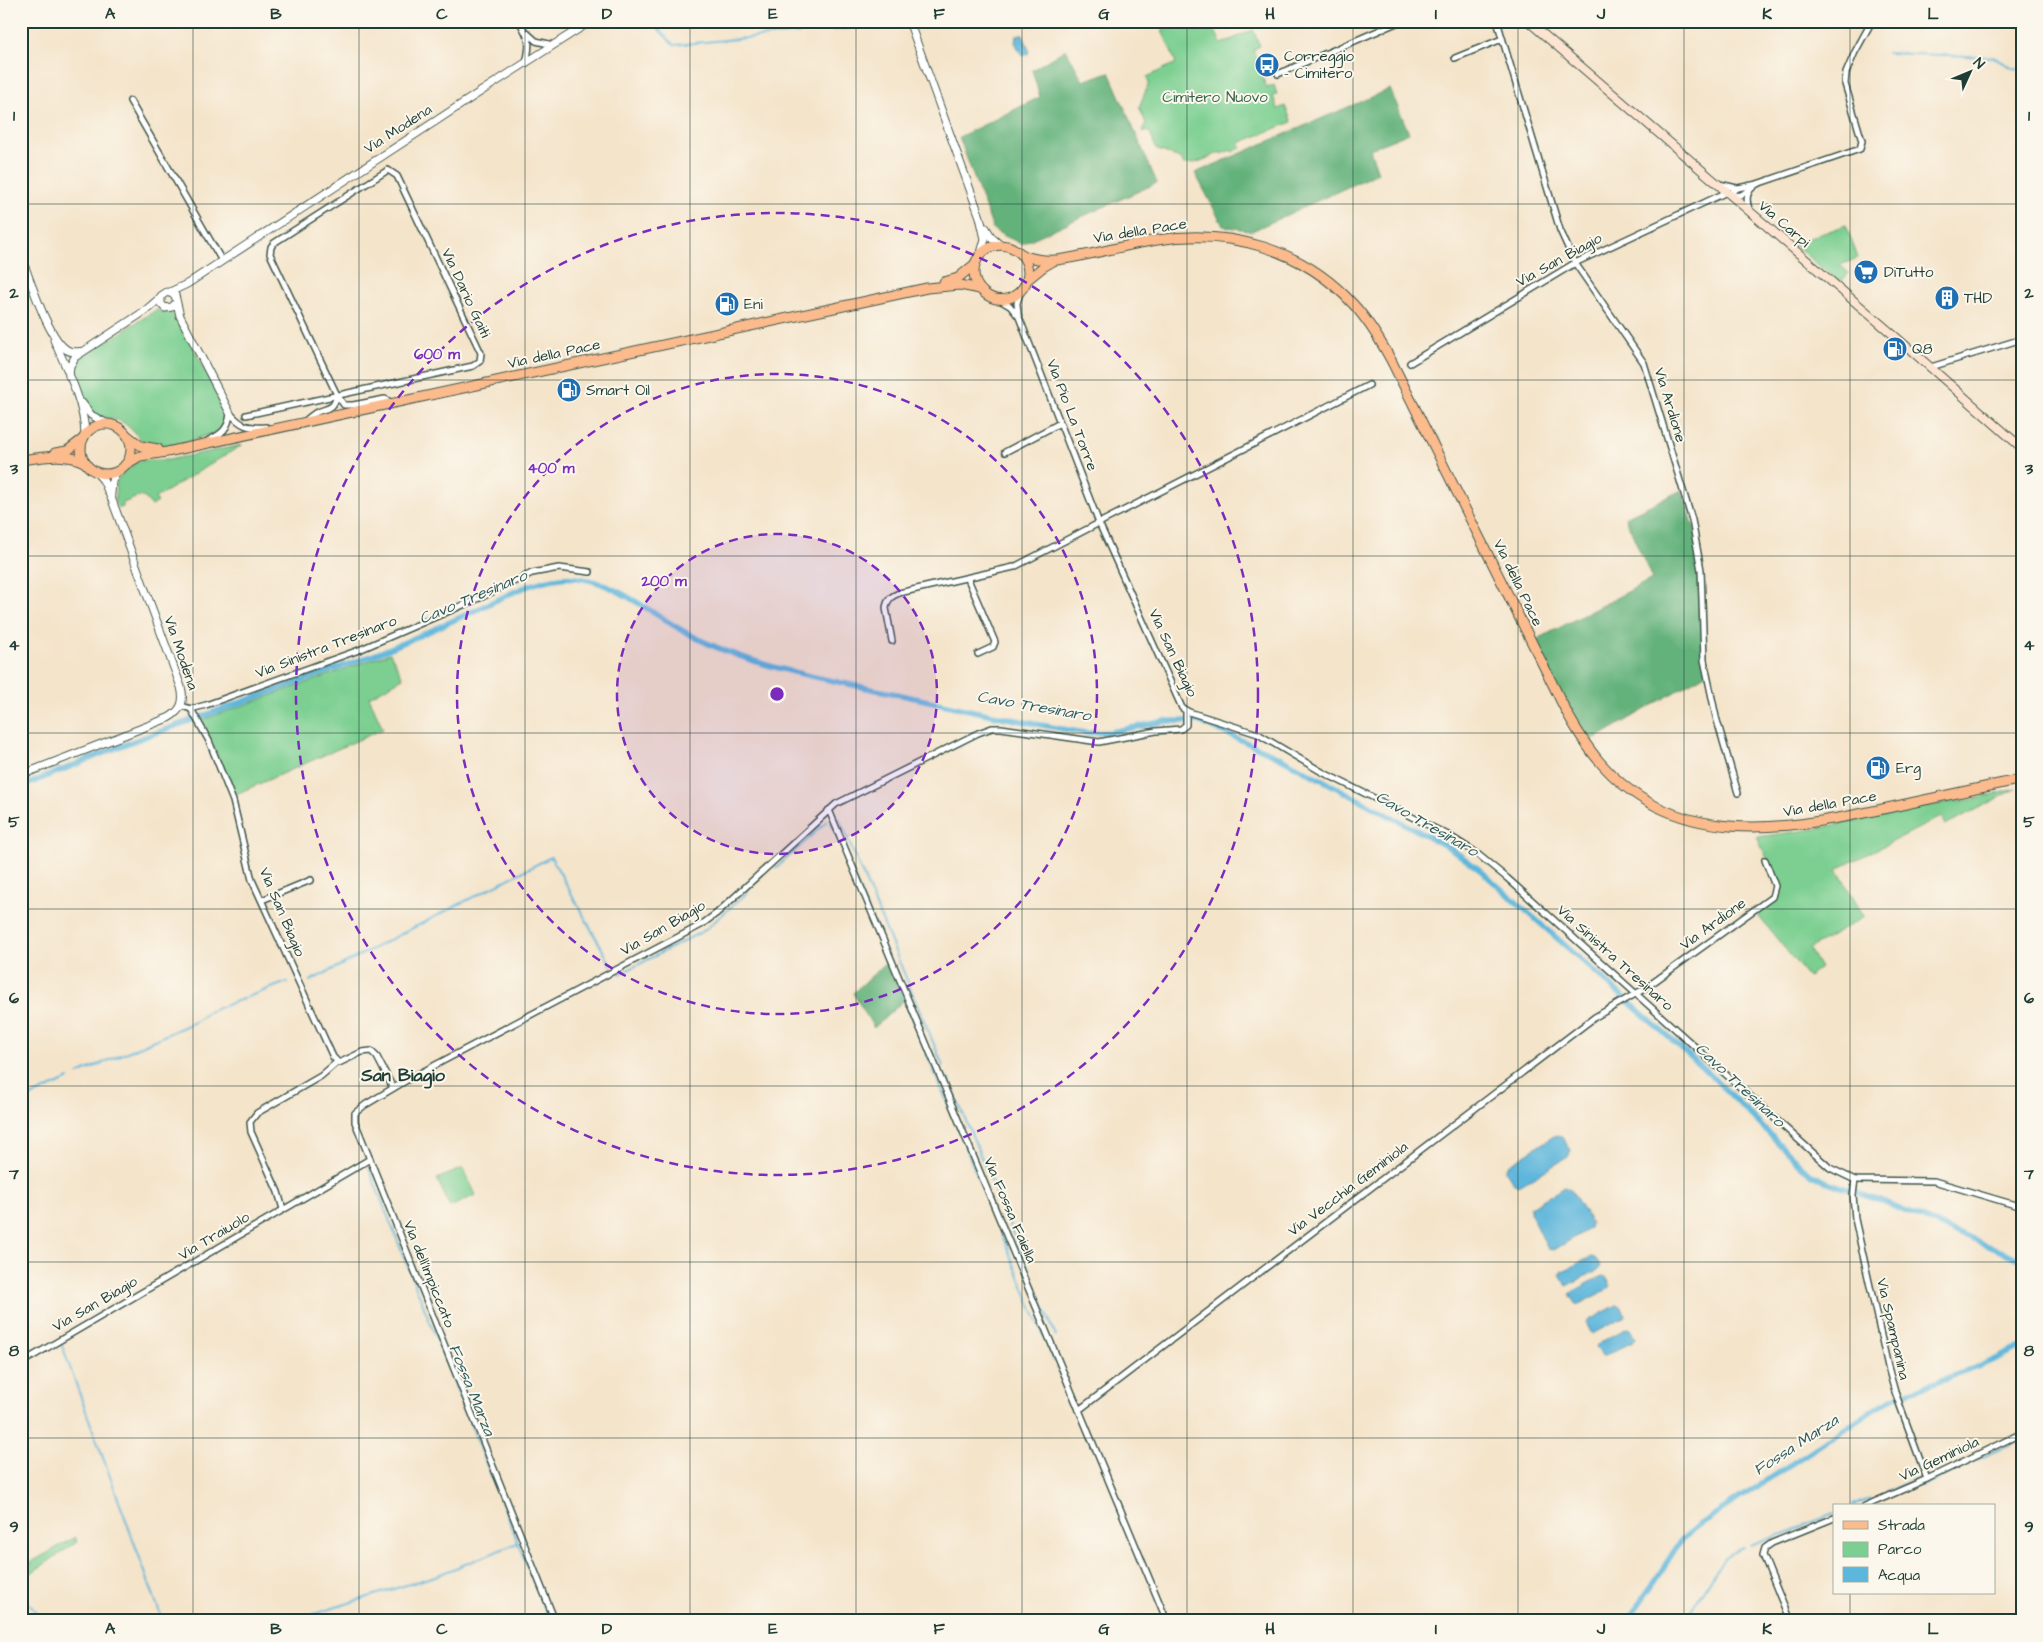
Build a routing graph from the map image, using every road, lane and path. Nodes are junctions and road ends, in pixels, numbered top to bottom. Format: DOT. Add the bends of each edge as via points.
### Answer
graph roads {
  1 [pos="520,21"];
  2 [pos="591,21"];
  3 [pos="909,21"];
  4 [pos="1401,21"];
  5 [pos="1497,21"];
  6 [pos="1528,21"];
  7 [pos="1872,21"];
  8 [pos="526,32"];
  9 [pos="1502,39"];
  10 [pos="536,40"];
  11 [pos="530,45"];
  12 [pos="553,45"];
  13 [pos="539,54"];
  14 [pos="1455,58"];
  15 [pos="526,63"];
  16 [pos="1278,74"];
  17 [pos="130,101"];
  18 [pos="1716,183"];
  19 [pos="1757,184"];
  20 [pos="1738,188"];
  21 [pos="1749,190"];
  22 [pos="1729,194"];
  23 [pos="322,196"];
  24 [pos="329,207"];
  25 [pos="1753,214"];
  26 [pos="980,217"];
  27 [pos="1000,245"];
  28 [pos="981,254"];
  29 [pos="1021,254"];
  30 [pos="21,256"];
  31 [pos="1056,260"];
  32 [pos="222,262"];
  33 [pos="976,263"];
  34 [pos="1575,263"];
  35 [pos="1027,281"];
  36 [pos="187,284"];
  37 [pos="927,288"];
  38 [pos="980,289"];
  39 [pos="1022,290"];
  40 [pos="170,292"];
  41 [pos="160,298"];
  42 [pos="998,299"];
  43 [pos="176,302"];
  44 [pos="166,308"];
  45 [pos="146,311"];
  46 [pos="180,316"];
  47 [pos="1019,317"];
  48 [pos="47,321"];
  49 [pos="2022,339"];
  50 [pos="83,351"];
  51 [pos="1410,364"];
  52 [pos="1931,367"];
  53 [pos="69,376"];
  54 [pos="1369,385"];
  55 [pos="76,394"];
  56 [pos="337,395"];
  57 [pos="393,403"];
  58 [pos="230,413"];
  59 [pos="246,415"];
  60 [pos="106,423"];
  61 [pos="304,423"];
  62 [pos="1060,423"];
  63 [pos="282,427"];
  64 [pos="128,435"];
  65 [pos="84,437"];
  66 [pos="199,446"];
  67 [pos="186,448"];
  68 [pos="2022,448"];
  69 [pos="1005,452"];
  70 [pos="33,459"];
  71 [pos="21,460"];
  72 [pos="86,463"];
  73 [pos="126,465"];
  74 [pos="95,472"];
  75 [pos="117,472"];
  76 [pos="112,500"];
  77 [pos="1099,523"];
  78 [pos="590,572"];
  79 [pos="968,579"];
  80 [pos="892,641"];
  81 [pos="978,654"];
  82 [pos="182,706"];
  83 [pos="192,711"];
  84 [pos="1186,711"];
  85 [pos="21,775"];
  86 [pos="2022,779"];
  87 [pos="1738,793"];
  88 [pos="829,810"];
  89 [pos="1765,860"];
  90 [pos="311,880"];
  91 [pos="262,900"];
  92 [pos="1634,994"];
  93 [pos="337,1062"];
  94 [pos="393,1088"];
  95 [pos="370,1159"];
  96 [pos="1855,1180"];
  97 [pos="2022,1207"];
  98 [pos="283,1209"];
  99 [pos="157,1284"];
  100 [pos="21,1363"];
  101 [pos="1079,1410"];
  102 [pos="2022,1433"];
  103 [pos="1927,1479"];
  104 [pos="1871,1504"];
  105 [pos="1833,1518"];
  106 [pos="555,1621"];
  107 [pos="1167,1621"];
  108 [pos="1790,1621"];
  1 -- 8 [label="street"];
  2 -- 12 [label="street, Via Modena"];
  3 -- 26 [label="street"];
  4 -- 16 [label="street"];
  5 -- 9 [label="street, Via Ardione"];
  6 -- 18 [label="main road, Via Carpi"];
  7 -- 19 [label="street" via="1846,73 1845,84 1861,146 1850,153"];
  8 -- 10 [label="street"];
  8 -- 11 [label="street"];
  9 -- 14 [label="street"];
  9 -- 34 [label="street, Via Ardione" via="1560,230"];
  10 -- 12 [label="street"];
  10 -- 13 [label="street"];
  11 -- 13 [label="street"];
  11 -- 15 [label="street"];
  12 -- 13 [label="street, Via Modena"];
  13 -- 15 [label="street, Via Modena"];
  15 -- 23 [label="street, Via Modena"];
  17 -- 32 [label="street"];
  18 -- 20 [label="street"];
  18 -- 22 [label="main road, Via Carpi"];
  19 -- 20 [label="street"];
  19 -- 21 [label="street, Via San Biagio"];
  20 -- 22 [label="street"];
  21 -- 22 [label="street, Via San Biagio" via="1740,195"];
  21 -- 25 [label="street" via="1747,200"];
  22 -- 25 [label="main road, Via Carpi"];
  22 -- 34 [label="street, Via San Biagio"];
  23 -- 24 [label="street"];
  23 -- 32 [label="street, Via Modena"];
  24 -- 56 [label="street, Via Dario Gaiti" via="274,243 270,254"];
  24 -- 56 [label="street, Via Dario Gaiti" via="382,172 395,173 481,353 480,361 473,366"];
  25 -- 52 [label="main road, Via Carpi"];
  26 -- 27 [label="street" via="989,234"];
  26 -- 28 [label="street" via="985,238"];
  27 -- 28 [label="main road"];
  27 -- 29 [label="main road" via="1014,248"];
  28 -- 33 [label="main road"];
  29 -- 31 [label="main road, Via della Pace"];
  29 -- 35 [label="main road" via="1028,266"];
  30 -- 48 [label="street"];
  31 -- 35 [label="main road, Via della Pace"];
  31 -- 86 [label="main road, Via della Pace" via="1158,239 1216,236 1253,243 1288,255 1337,288 1363,316 1391,360 1581,737 1611,774 1659,808 1711,825 1775,828 1842,818"];
  32 -- 36 [label="street, Via Modena"];
  33 -- 37 [label="main road, Via della Pace" via="958,278"];
  33 -- 38 [label="main road" via="974,276"];
  34 -- 51 [label="street, Via San Biagio"];
  34 -- 87 [label="street, Via Ardione" via="1644,363 1692,520 1701,570 1704,660"];
  35 -- 39 [label="main road"];
  36 -- 40 [label="street, Via Modena"];
  36 -- 43 [label="street, Via Modena"];
  37 -- 38 [label="main road, Via della Pace" via="960,284"];
  37 -- 57 [label="main road, Via della Pace"];
  38 -- 42 [label="main road"];
  39 -- 42 [label="main road" via="1011,298"];
  39 -- 47 [label="street, Via Pio La Torre" via="1018,303"];
  40 -- 41 [label="street, Via Modena"];
  40 -- 43 [label="street" via="175,295"];
  41 -- 44 [label="street" via="160,304"];
  41 -- 45 [label="street, Via Modena"];
  42 -- 47 [label="street, Via Pio La Torre"];
  43 -- 44 [label="street, Via Modena"];
  43 -- 46 [label="street"];
  44 -- 45 [label="street, Via Modena"];
  44 -- 46 [label="street"];
  45 -- 50 [label="street, Via Modena"];
  46 -- 58 [label="street"];
  47 -- 62 [label="street, Via Pio La Torre"];
  48 -- 50 [label="street" via="67,350"];
  48 -- 53 [label="street"];
  49 -- 52 [label="street"];
  50 -- 53 [label="street, Via Modena" via="72,362"];
  52 -- 68 [label="main road, Via Carpi"];
  53 -- 55 [label="street"];
  54 -- 77 [label="street"];
  55 -- 60 [label="street" via="91,415"];
  55 -- 65 [label="street" via="84,418"];
  56 -- 57 [label="street" via="344,405 385,398"];
  56 -- 59 [label="street, Via Dario Gaiti"];
  56 -- 61 [label="street" via="331,408 314,413"];
  57 -- 61 [label="main road, Via della Pace"];
  58 -- 63 [label="street" via="245,426"];
  58 -- 66 [label="street" via="221,434"];
  60 -- 64 [label="main road, Via della Pace" via="118,426"];
  60 -- 65 [label="main road" via="94,426"];
  61 -- 63 [label="main road, Via della Pace"];
  62 -- 69 [label="street"];
  62 -- 77 [label="street, Via Pio La Torre"];
  63 -- 66 [label="main road, Via della Pace"];
  64 -- 67 [label="main road, Via della Pace" via="145,448"];
  64 -- 73 [label="main road" via="132,451"];
  65 -- 70 [label="main road" via="66,451"];
  65 -- 72 [label="main road" via="82,454"];
  66 -- 67 [label="main road, Via della Pace"];
  67 -- 73 [label="main road, Via della Pace" via="140,456"];
  70 -- 71 [label="main road"];
  70 -- 72 [label="main road" via="66,456"];
  72 -- 74 [label="main road"];
  73 -- 75 [label="main road, Via della Pace"];
  74 -- 75 [label="main road"];
  74 -- 76 [label="street" via="103,480"];
  75 -- 76 [label="street" via="111,485"];
  76 -- 82 [label="street, Via Modena" via="181,687"];
  77 -- 79 [label="street" via="1014,567"];
  77 -- 84 [label="street, Via San Biagio" via="1175,694"];
  78 -- 83 [label="street, Via Sinistra Tresinaro" via="559,568 532,573 359,650"];
  79 -- 80 [label="street" via="891,597 886,608"];
  79 -- 81 [label="street" via="995,640 993,646"];
  82 -- 83 [label="street"];
  82 -- 85 [label="street, Via Modena" via="168,718"];
  83 -- 91 [label="street, Via San Biagio" via="209,741 233,801 248,868"];
  84 -- 88 [label="street, Via San Biagio" via="1185,726 1181,729 1099,742 992,728 848,797"];
  84 -- 92 [label="street, Via Sinistra Tresinaro" via="1258,734 1322,772 1462,843 1507,878"];
  88 -- 94 [label="street, Via San Biagio" via="701,925"];
  88 -- 101 [label="street, Via Fossa Faiella"];
  89 -- 92 [label="street, Via Ardione" via="1775,886 1772,897"];
  90 -- 91 [label="street"];
  91 -- 93 [label="street, Via San Biagio"];
  92 -- 96 [label="street, Via Sinistra Tresinaro" via="1830,1168"];
  92 -- 101 [label="street, Via Vecchia Geminiola" via="1595,1017"];
  93 -- 94 [label="street" via="371,1051"];
  93 -- 98 [label="street" via="321,1076 257,1113 250,1122 251,1132"];
  94 -- 95 [label="street, Via dell'Impiccato" via="355,1113 355,1122"];
  95 -- 98 [label="street"];
  95 -- 106 [label="street, Via dell'Impiccato"];
  96 -- 97 [label="street, Via Sinistra Tresinaro" via="1934,1181"];
  96 -- 103 [label="street, Via Spampanina" via="1855,1219 1895,1392"];
  98 -- 99 [label="street, Via Traiuolo"];
  99 -- 100 [label="street, Via San Biagio"];
  101 -- 107 [label="street, Via Fossa Faiella"];
  102 -- 103 [label="street, Via Geminiola"];
  103 -- 104 [label="street, Via Geminiola"];
  105 -- 108 [label="street" via="1765,1548 1765,1559"];
}
